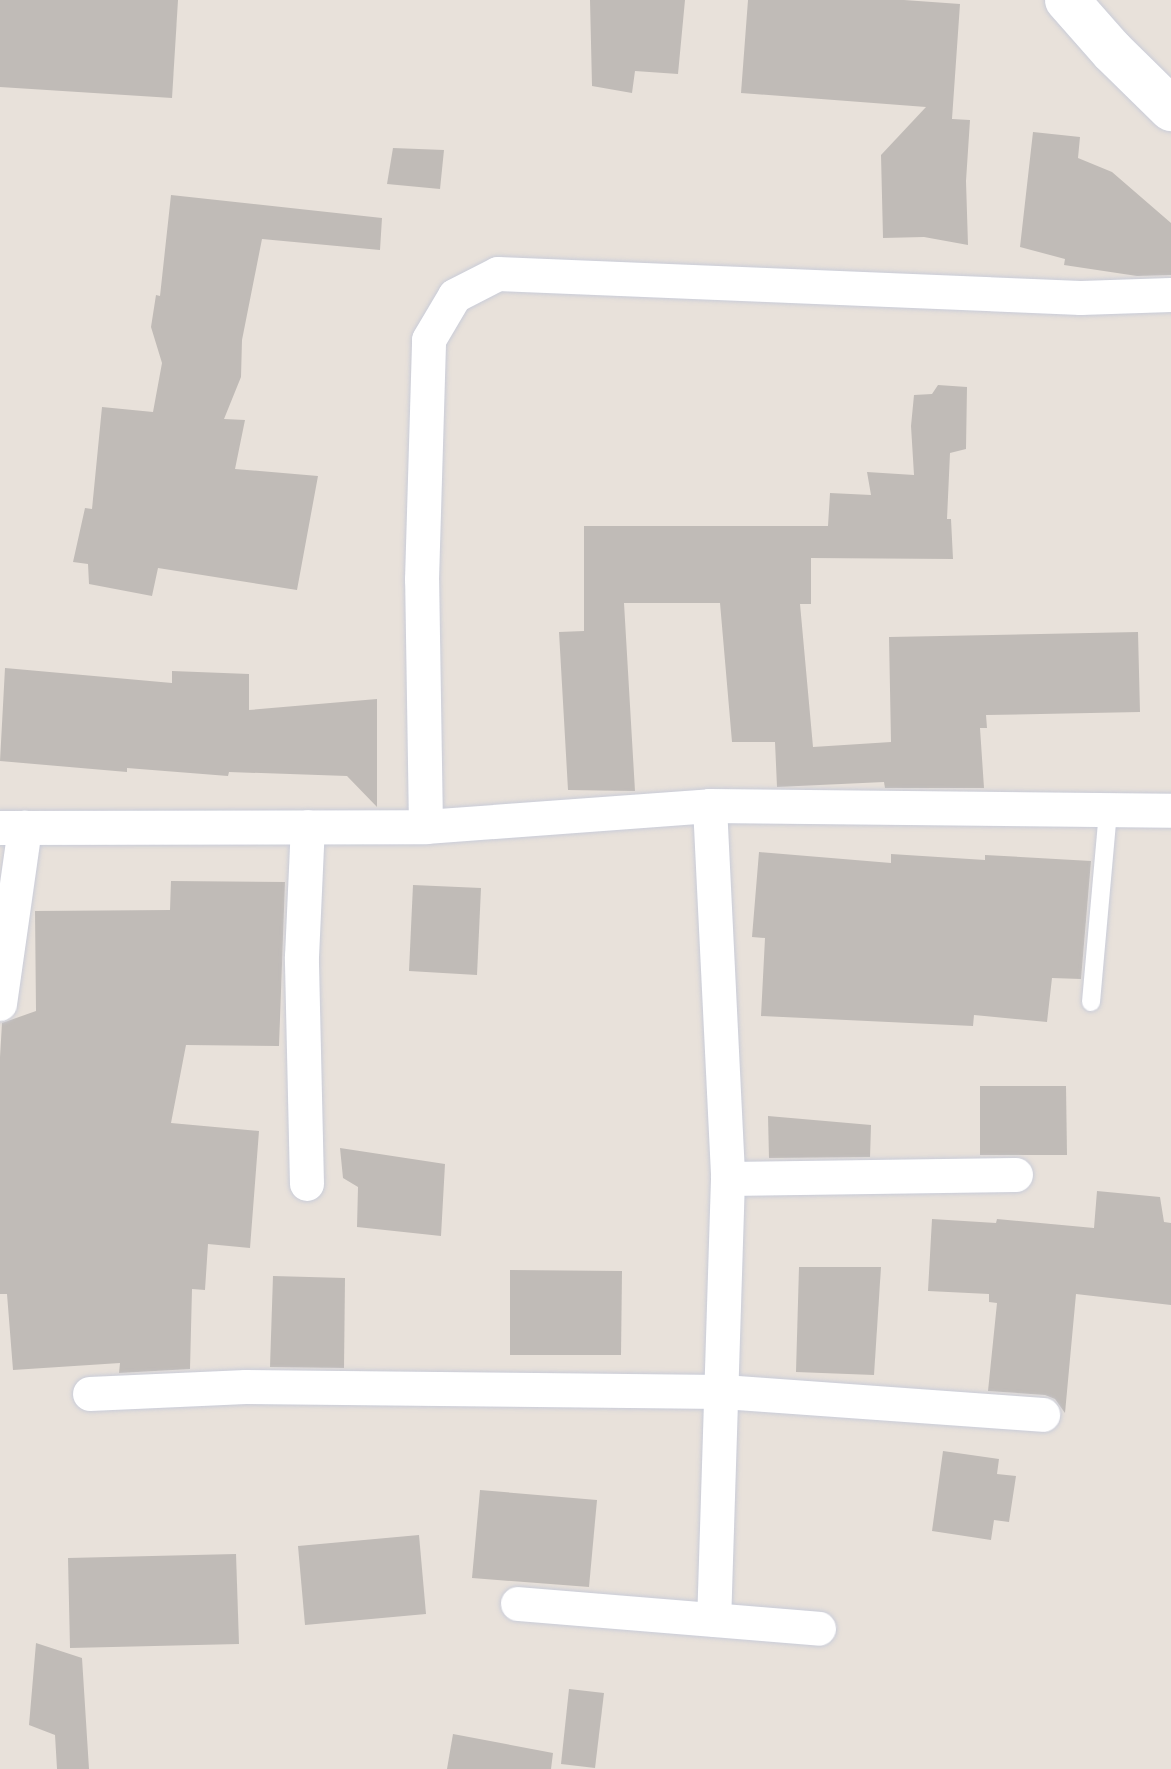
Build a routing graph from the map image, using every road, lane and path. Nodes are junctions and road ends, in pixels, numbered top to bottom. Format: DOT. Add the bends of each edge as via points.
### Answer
graph roads {
  1 [pos="1067,0"];
  2 [pos="1171,109"];
  3 [pos="1171,295"];
  4 [pos="710,806"];
  5 [pos="1108,810"];
  6 [pos="1171,811"];
  7 [pos="308,827"];
  8 [pos="426,827"];
  9 [pos="13,828"];
  10 [pos="1091,1002"];
  11 [pos="0,1004"];
  12 [pos="1016,1175"];
  13 [pos="728,1179"];
  14 [pos="307,1184"];
  15 [pos="723,1392"];
  16 [pos="90,1394"];
  17 [pos="1043,1415"];
  18 [pos="518,1604"];
  19 [pos="714,1620"];
  20 [pos="819,1629"];
  1 -- 2 [label="street"];
  3 -- 8 [label="street" via="1081,298 498,274 455,296 429,340 422,580"];
  4 -- 5 [label="street"];
  4 -- 8 [label="street"];
  4 -- 13 [label="street"];
  5 -- 6 [label="street"];
  5 -- 10 [label="lane"];
  7 -- 8 [label="street"];
  7 -- 9 [label="street"];
  7 -- 14 [label="street" via="302,957"];
  9 -- 11 [label="street"];
  12 -- 13 [label="street"];
  13 -- 15 [label="street"];
  15 -- 16 [label="street" via="246,1387"];
  15 -- 17 [label="street"];
  15 -- 19 [label="street"];
  18 -- 19 [label="street"];
  19 -- 20 [label="street"];
}
